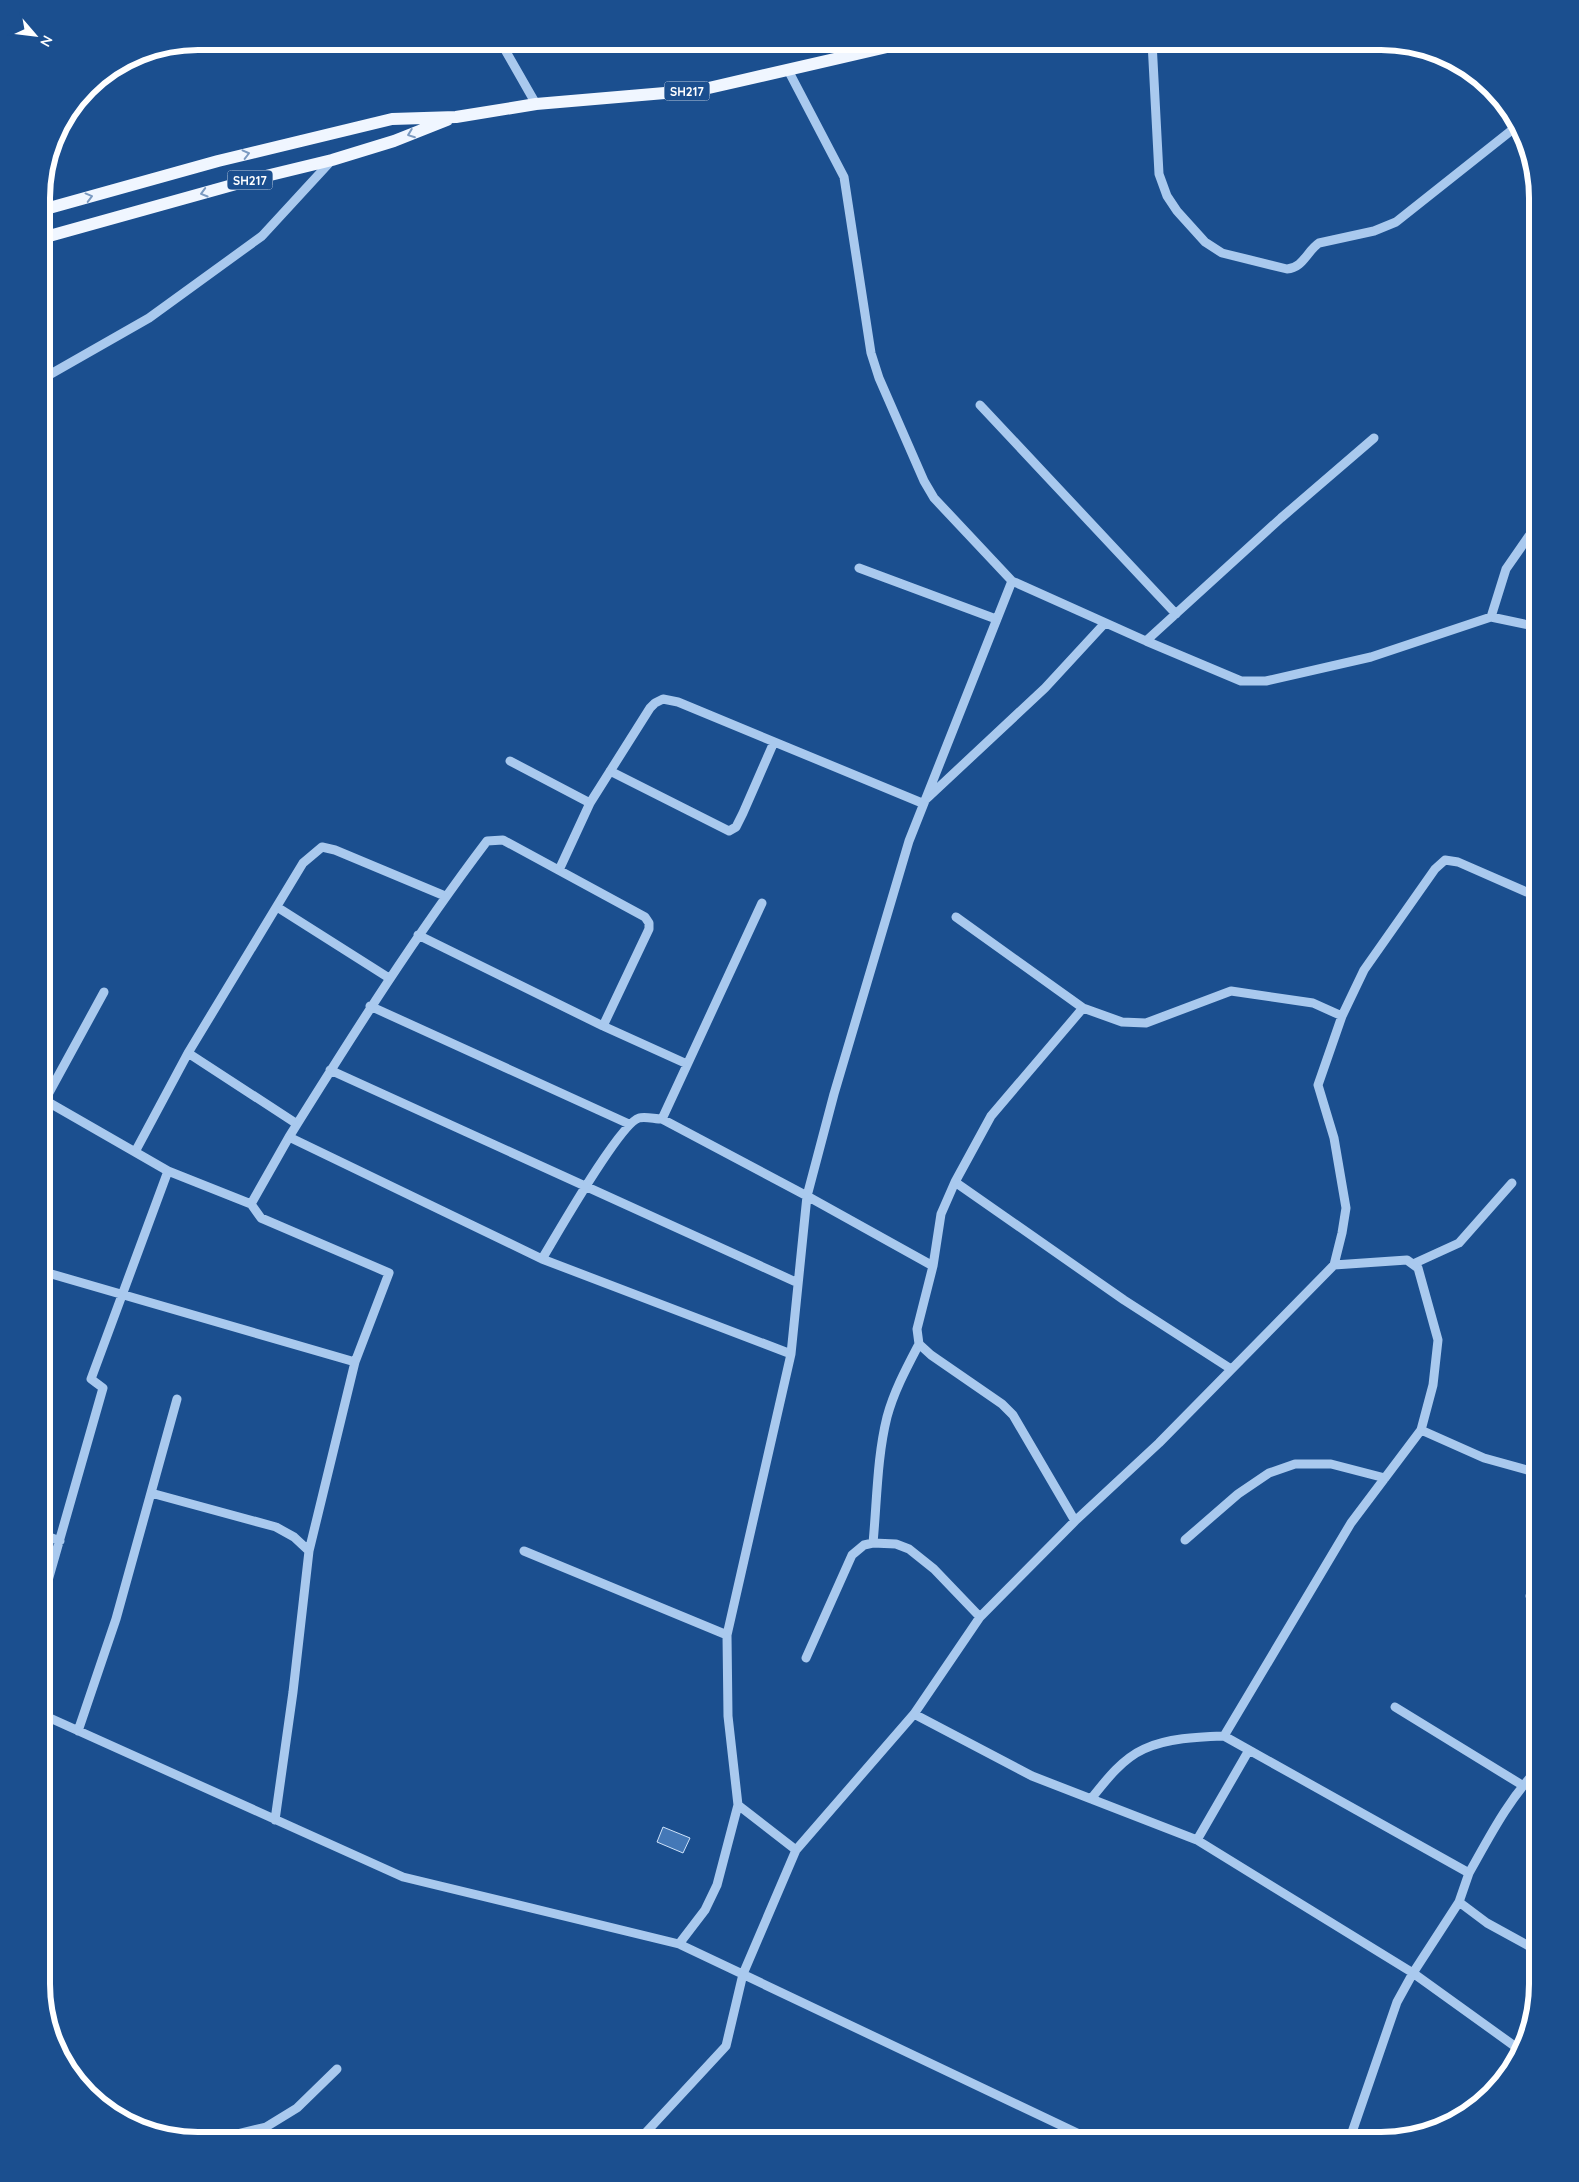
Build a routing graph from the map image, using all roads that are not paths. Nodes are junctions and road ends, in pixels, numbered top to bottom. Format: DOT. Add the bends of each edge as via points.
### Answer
graph roads {
  1 [pos="505,50"];
  2 [pos="877,50"];
  3 [pos="1152,50"];
  4 [pos="788,70"];
  5 [pos="536,104"];
  6 [pos="456,117"];
  7 [pos="1513,131"];
  8 [pos="332,160"];
  9 [pos="50,208"];
  10 [pos="50,236"];
  11 [pos="50,374"];
  12 [pos="980,405"];
  13 [pos="1374,438"];
  14 [pos="1529,536"];
  15 [pos="859,568"];
  16 [pos="1012,580"];
  17 [pos="1176,614"];
  18 [pos="1491,617"];
  19 [pos="996,619"];
  20 [pos="1105,623"];
  21 [pos="1529,624"];
  22 [pos="1146,641"];
  23 [pos="774,742"];
  24 [pos="510,761"];
  25 [pos="610,771"];
  26 [pos="590,803"];
  27 [pos="922,803"];
  28 [pos="559,870"];
  29 [pos="1529,893"];
  30 [pos="445,896"];
  31 [pos="762,903"];
  32 [pos="277,907"];
  33 [pos="956,917"];
  34 [pos="418,935"];
  35 [pos="389,978"];
  36 [pos="104,992"];
  37 [pos="370,1006"];
  38 [pos="1083,1008"];
  39 [pos="1342,1016"];
  40 [pos="603,1026"];
  41 [pos="188,1053"];
  42 [pos="687,1064"];
  43 [pos="330,1070"];
  44 [pos="50,1087"];
  45 [pos="50,1103"];
  46 [pos="662,1119"];
  47 [pos="297,1124"];
  48 [pos="630,1124"];
  49 [pos="289,1137"];
  50 [pos="136,1152"];
  51 [pos="168,1171"];
  52 [pos="955,1182"];
  53 [pos="1512,1183"];
  54 [pos="586,1188"];
  55 [pos="807,1196"];
  56 [pos="251,1204"];
  57 [pos="542,1259"];
  58 [pos="1413,1264"];
  59 [pos="1334,1265"];
  60 [pos="933,1266"];
  61 [pos="50,1274"];
  62 [pos="798,1283"];
  63 [pos="123,1294"];
  64 [pos="919,1344"];
  65 [pos="791,1354"];
  66 [pos="355,1362"];
  67 [pos="1231,1369"];
  68 [pos="177,1399"];
  69 [pos="1421,1430"];
  70 [pos="1529,1470"];
  71 [pos="1385,1478"];
  72 [pos="151,1493"];
  73 [pos="1075,1521"];
  74 [pos="50,1537"];
  75 [pos="1186,1540"];
  76 [pos="60,1541"];
  77 [pos="874,1543"];
  78 [pos="309,1550"];
  79 [pos="524,1551"];
  80 [pos="50,1575"];
  81 [pos="980,1618"];
  82 [pos="727,1635"];
  83 [pos="806,1658"];
  84 [pos="1394,1707"];
  85 [pos="914,1714"];
  86 [pos="50,1718"];
  87 [pos="78,1731"];
  88 [pos="1224,1736"];
  89 [pos="1249,1750"];
  90 [pos="1529,1778"];
  91 [pos="1522,1785"];
  92 [pos="1090,1799"];
  93 [pos="738,1805"];
  94 [pos="275,1820"];
  95 [pos="1197,1840"];
  96 [pos="796,1850"];
  97 [pos="1469,1873"];
  98 [pos="1459,1902"];
  99 [pos="679,1944"];
  100 [pos="1529,1947"];
  101 [pos="1413,1973"];
  102 [pos="743,1974"];
  103 [pos="1515,2046"];
  104 [pos="337,2069"];
  105 [pos="245,2132"];
  106 [pos="645,2132"];
  107 [pos="1075,2132"];
  108 [pos="1352,2132"];
  1 -- 5 [label="street"];
  2 -- 4 [label="main road, SH217"];
  3 -- 7 [label="street" via="1159,174 1167,196 1205,242 1222,253 1287,269 1294,269 1319,243 1374,231 1396,222"];
  4 -- 5 [label="main road, SH217" via="700,90"];
  4 -- 16 [label="street" via="844,177 871,353 916,464 934,498"];
  5 -- 6 [label="main road, SH217"];
  6 -- 8 [label="main road, SH217, one-way"];
  9 -- 6 [label="main road, SH217, one-way" via="218,161 392,119"];
  8 -- 10 [label="main road, SH217, one-way"];
  8 -- 11 [label="street" via="262,236 149,318"];
  12 -- 17 [label="street"];
  13 -- 17 [label="street"];
  14 -- 18 [label="street" via="1506,569"];
  15 -- 19 [label="street"];
  16 -- 19 [label="street"];
  16 -- 20 [label="street"];
  17 -- 22 [label="street"];
  18 -- 21 [label="street"];
  18 -- 22 [label="street" via="1371,657 1266,681 1241,681"];
  19 -- 27 [label="street"];
  20 -- 22 [label="street"];
  20 -- 27 [label="street" via="1045,688"];
  23 -- 25 [label="street" via="678,702 663,699 650,708"];
  23 -- 25 [label="street" via="736,827 729,830"];
  23 -- 27 [label="street"];
  24 -- 26 [label="street"];
  25 -- 26 [label="street"];
  26 -- 28 [label="street"];
  27 -- 55 [label="street" via="853,1029"];
  28 -- 30 [label="street" via="503,840 487,841"];
  28 -- 40 [label="street" via="645,917 649,923"];
  29 -- 39 [label="street" via="1458,862 1445,860 1435,869 1364,970"];
  30 -- 32 [label="street" via="322,847 303,863"];
  30 -- 34 [label="street"];
  31 -- 42 [label="street"];
  32 -- 35 [label="street"];
  32 -- 41 [label="street"];
  33 -- 38 [label="street"];
  34 -- 35 [label="street"];
  34 -- 40 [label="street"];
  35 -- 37 [label="street"];
  36 -- 44 [label="street"];
  37 -- 43 [label="street"];
  37 -- 48 [label="street"];
  38 -- 39 [label="street" via="1122,1022 1146,1023 1232,991 1313,1003"];
  38 -- 52 [label="street" via="992,1116"];
  39 -- 59 [label="street" via="1318,1085 1334,1138 1346,1208"];
  40 -- 42 [label="street"];
  41 -- 47 [label="street"];
  41 -- 50 [label="street"];
  42 -- 46 [label="street"];
  43 -- 47 [label="street"];
  43 -- 54 [label="street"];
  45 -- 50 [label="street"];
  46 -- 48 [label="street" via="639,1118"];
  46 -- 55 [label="street"];
  47 -- 49 [label="street"];
  48 -- 54 [label="street"];
  49 -- 56 [label="street"];
  49 -- 57 [label="street"];
  50 -- 51 [label="street"];
  51 -- 56 [label="street"];
  51 -- 63 [label="street"];
  52 -- 60 [label="street" via="941,1214"];
  52 -- 67 [label="street" via="1124,1300"];
  53 -- 58 [label="street" via="1458,1243"];
  54 -- 57 [label="street"];
  54 -- 62 [label="street"];
  55 -- 60 [label="street"];
  55 -- 62 [label="street"];
  56 -- 66 [label="street" via="261,1218 389,1273"];
  57 -- 65 [label="street"];
  58 -- 59 [label="street" via="1407,1260"];
  58 -- 69 [label="street" via="1418,1268 1438,1340 1434,1385"];
  59 -- 67 [label="street"];
  60 -- 64 [label="street" via="917,1329"];
  61 -- 63 [label="street"];
  62 -- 65 [label="street"];
  63 -- 66 [label="street"];
  63 -- 76 [label="street" via="91,1379 102,1388"];
  64 -- 73 [label="street" via="1002,1404 1013,1416"];
  64 -- 77 [label="street" via="897,1388 887,1418"];
  65 -- 82 [label="street"];
  66 -- 78 [label="street"];
  67 -- 73 [label="street" via="1159,1443"];
  68 -- 72 [label="street"];
  69 -- 70 [label="street" via="1484,1458"];
  69 -- 71 [label="street"];
  71 -- 75 [label="street" via="1331,1464 1296,1464 1269,1472 1238,1494"];
  71 -- 88 [label="street" via="1351,1522"];
  72 -- 78 [label="street" via="276,1527"];
  72 -- 87 [label="street" via="116,1619"];
  73 -- 81 [label="street"];
  74 -- 76 [label="street"];
  76 -- 80 [label="street"];
  77 -- 81 [label="street" via="896,1544 909,1549 934,1569"];
  77 -- 83 [label="street" via="864,1545 852,1555"];
  78 -- 94 [label="street"];
  79 -- 82 [label="street"];
  81 -- 85 [label="street"];
  82 -- 93 [label="street" via="728,1716"];
  84 -- 91 [label="street"];
  85 -- 92 [label="street" via="1032,1776"];
  85 -- 96 [label="street"];
  86 -- 87 [label="street"];
  87 -- 94 [label="street"];
  88 -- 89 [label="street"];
  88 -- 92 [label="street" via="1177,1740 1144,1749 1114,1770"];
  89 -- 95 [label="street"];
  89 -- 97 [label="street"];
  90 -- 91 [label="street"];
  91 -- 97 [label="street" via="1503,1811"];
  92 -- 95 [label="street"];
  93 -- 96 [label="street"];
  93 -- 99 [label="street" via="717,1885 705,1910"];
  94 -- 99 [label="street" via="403,1878"];
  95 -- 101 [label="street"];
  96 -- 102 [label="street"];
  97 -- 98 [label="street"];
  98 -- 100 [label="street" via="1486,1923"];
  98 -- 101 [label="street"];
  99 -- 102 [label="street"];
  101 -- 103 [label="street"];
  101 -- 108 [label="street" via="1397,2002"];
  102 -- 106 [label="street" via="726,2046"];
  102 -- 107 [label="street"];
  104 -- 105 [label="street" via="297,2108 266,2127"];
}
